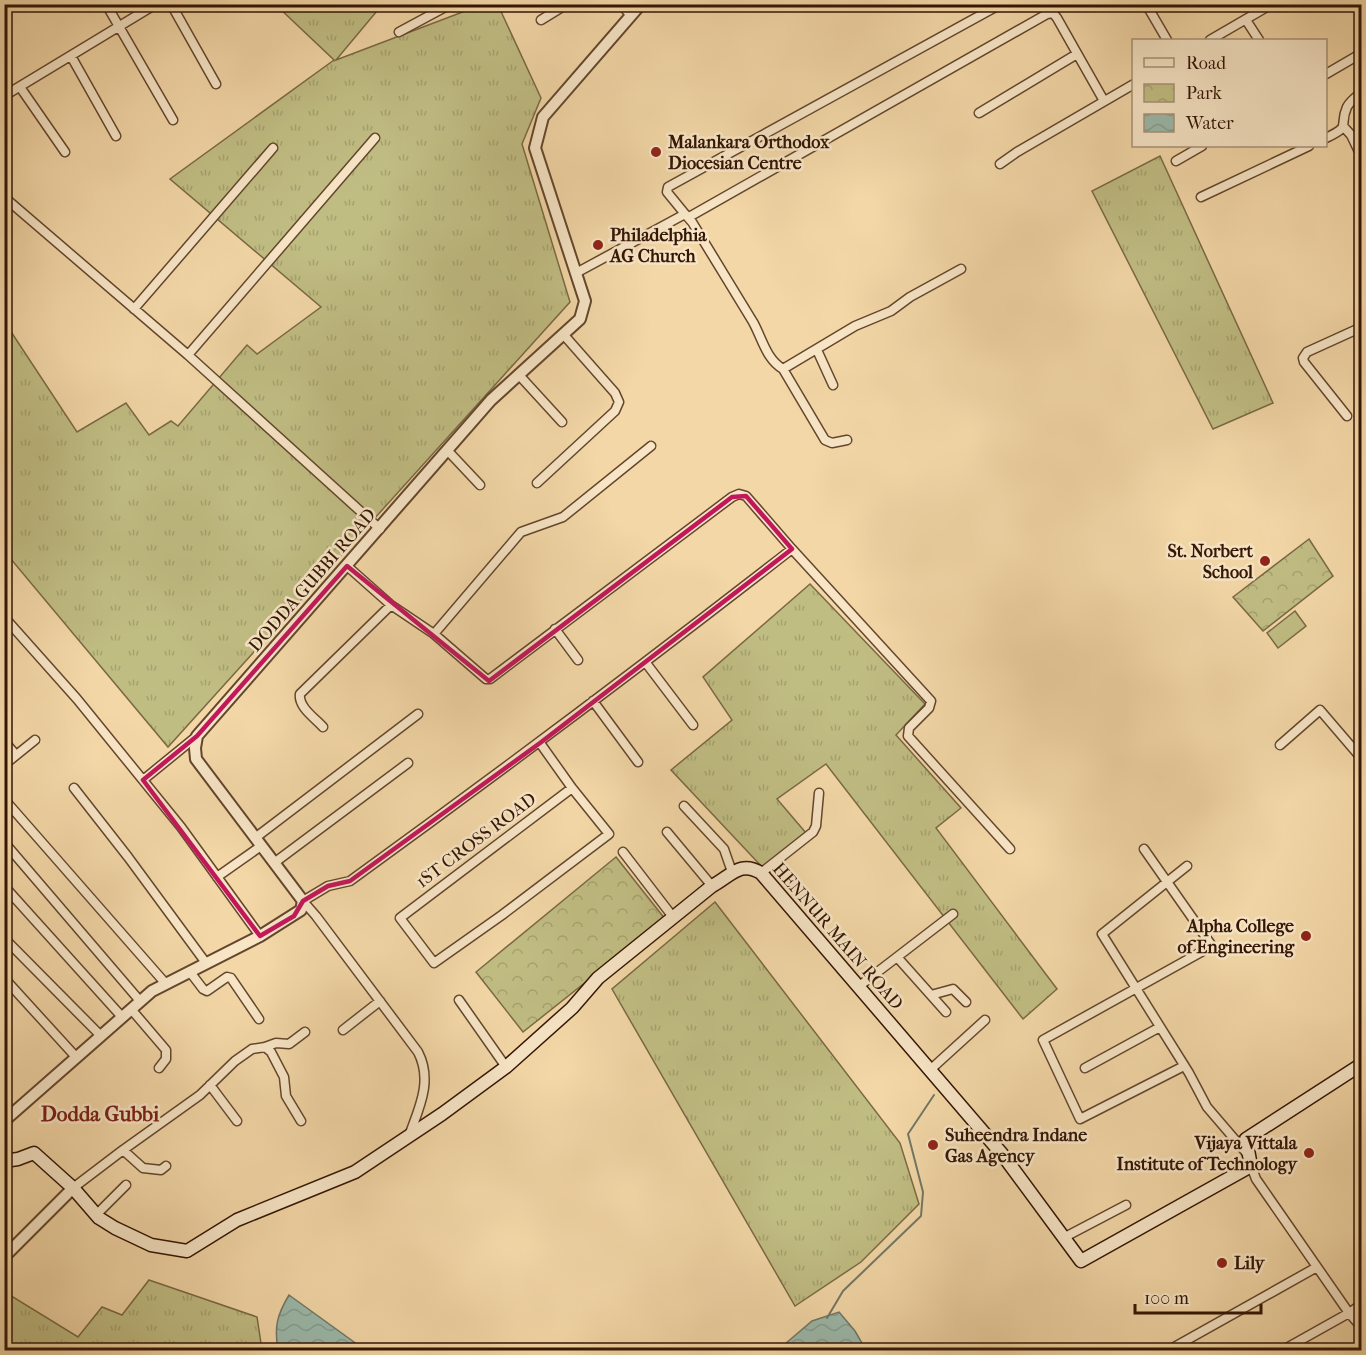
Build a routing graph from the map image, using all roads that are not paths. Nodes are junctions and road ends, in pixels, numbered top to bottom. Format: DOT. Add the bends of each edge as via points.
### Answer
graph roads {
  1 [pos="106,4"];
  2 [pos="156,4"];
  3 [pos="171,4"];
  4 [pos="451,4"];
  5 [pos="567,4"];
  6 [pos="621,4"];
  7 [pos="641,4"];
  8 [pos="1001,4"];
  9 [pos="1146,4"];
  10 [pos="1272,4"];
  11 [pos="1359,4"];
  12 [pos="1362,10"];
  13 [pos="631,16"];
  14 [pos="541,20"];
  15 [pos="1246,20"];
  16 [pos="119,27"];
  17 [pos="399,32"];
  18 [pos="1166,39"];
  19 [pos="1212,39"];
  20 [pos="1258,39"];
  21 [pos="1362,53"];
  22 [pos="1077,54"];
  23 [pos="71,56"];
  24 [pos="1327,73"];
  25 [pos="216,84"];
  26 [pos="1132,85"];
  27 [pos="20,87"];
  28 [pos="1362,92"];
  29 [pos="4,96"];
  30 [pos="1104,101"];
  31 [pos="979,113"];
  32 [pos="173,120"];
  33 [pos="1343,126"];
  34 [pos="116,136"];
  35 [pos="1327,137"];
  36 [pos="375,138"];
  37 [pos="1200,147"];
  38 [pos="1307,147"];
  39 [pos="273,148"];
  40 [pos="65,152"];
  41 [pos="1362,158"];
  42 [pos="1176,161"];
  43 [pos="1000,164"];
  44 [pos="4,197"];
  45 [pos="1200,197"];
  46 [pos="687,216"];
  47 [pos="961,269"];
  48 [pos="576,273"];
  49 [pos="134,309"];
  50 [pos="1362,327"];
  51 [pos="563,334"];
  52 [pos="817,350"];
  53 [pos="188,355"];
  54 [pos="783,369"];
  55 [pos="519,375"];
  56 [pos="832,385"];
  57 [pos="1347,416"];
  58 [pos="562,422"];
  59 [pos="847,440"];
  60 [pos="651,446"];
  61 [pos="448,451"];
  62 [pos="537,483"];
  63 [pos="480,485"];
  64 [pos="380,529"];
  65 [pos="792,549"];
  66 [pos="347,566"];
  67 [pos="391,605"];
  68 [pos="4,617"];
  69 [pos="555,629"];
  70 [pos="434,634"];
  71 [pos="578,660"];
  72 [pos="646,663"];
  73 [pos="593,700"];
  74 [pos="418,714"];
  75 [pos="693,725"];
  76 [pos="323,727"];
  77 [pos="197,736"];
  78 [pos="35,740"];
  79 [pos="4,741"];
  80 [pos="540,743"];
  81 [pos="1280,745"];
  82 [pos="16,755"];
  83 [pos="1362,759"];
  84 [pos="638,762"];
  85 [pos="408,763"];
  86 [pos="4,765"];
  87 [pos="143,780"];
  88 [pos="74,788"];
  89 [pos="572,788"];
  90 [pos="819,793"];
  91 [pos="4,799"];
  92 [pos="684,806"];
  93 [pos="667,832"];
  94 [pos="4,842"];
  95 [pos="258,842"];
  96 [pos="1010,849"];
  97 [pos="1143,849"];
  98 [pos="623,852"];
  99 [pos="274,863"];
  100 [pos="1187,866"];
  101 [pos="732,872"];
  102 [pos="761,873"];
  103 [pos="217,877"];
  104 [pos="1167,882"];
  105 [pos="4,886"];
  106 [pos="712,886"];
  107 [pos="303,901"];
  108 [pos="953,914"];
  109 [pos="673,917"];
  110 [pos="260,936"];
  111 [pos="4,938"];
  112 [pos="897,957"];
  113 [pos="206,963"];
  114 [pos="190,972"];
  115 [pos="4,978"];
  116 [pos="166,984"];
  117 [pos="858,987"];
  118 [pos="1136,990"];
  119 [pos="931,995"];
  120 [pos="459,1000"];
  121 [pos="140,1001"];
  122 [pos="380,1001"];
  123 [pos="966,1002"];
  124 [pos="946,1012"];
  125 [pos="126,1013"];
  126 [pos="259,1019"];
  127 [pos="985,1020"];
  128 [pos="1160,1027"];
  129 [pos="343,1030"];
  130 [pos="304,1032"];
  131 [pos="101,1036"];
  132 [pos="265,1047"];
  133 [pos="76,1057"];
  134 [pos="1362,1064"];
  135 [pos="1184,1066"];
  136 [pos="506,1067"];
  137 [pos="159,1068"];
  138 [pos="1085,1068"];
  139 [pos="930,1070"];
  140 [pos="210,1085"];
  141 [pos="4,1121"];
  142 [pos="237,1121"];
  143 [pos="301,1121"];
  144 [pos="409,1137"];
  145 [pos="123,1150"];
  146 [pos="4,1161"];
  147 [pos="1250,1161"];
  148 [pos="166,1166"];
  149 [pos="126,1185"];
  150 [pos="73,1188"];
  151 [pos="1126,1205"];
  152 [pos="96,1215"];
  153 [pos="4,1237"];
  154 [pos="1065,1237"];
  155 [pos="8,1252"];
  156 [pos="1317,1267"];
  157 [pos="1362,1304"];
  158 [pos="1349,1313"];
  159 [pos="1362,1328"];
  160 [pos="1169,1350"];
  161 [pos="1283,1350"];
  1 -- 16 [label="street"];
  2 -- 16 [label="street"];
  3 -- 25 [label="street"];
  4 -- 17 [label="street"];
  5 -- 14 [label="street"];
  6 -- 13 [label="street"];
  7 -- 13 [label="street, DODDA GUBBI ROAD"];
  8 -- 46 [label="street" via="668,187 667,192"];
  9 -- 18 [label="street"];
  10 -- 15 [label="street"];
  11 -- 12 [label="street"];
  13 -- 48 [label="street, DODDA GUBBI ROAD" via="543,117 535,148"];
  15 -- 19 [label="street"];
  15 -- 20 [label="street"];
  16 -- 23 [label="street"];
  16 -- 32 [label="street"];
  21 -- 24 [label="street"];
  22 -- 30 [label="street"];
  22 -- 31 [label="street"];
  22 -- 46 [label="street" via="1057,18 1053,13 1047,14"];
  23 -- 27 [label="street"];
  23 -- 34 [label="street"];
  26 -- 30 [label="street"];
  27 -- 29 [label="street"];
  27 -- 40 [label="street"];
  28 -- 33 [label="street" via="1347,106"];
  30 -- 43 [label="street"];
  33 -- 35 [label="street"];
  33 -- 41 [label="street"];
  36 -- 53 [label="street"];
  37 -- 42 [label="street"];
  38 -- 45 [label="street"];
  39 -- 49 [label="street"];
  44 -- 49 [label="street"];
  46 -- 48 [label="street"];
  46 -- 54 [label="street" via="774,362"];
  47 -- 52 [label="street"];
  48 -- 51 [label="street, DODDA GUBBI ROAD" via="585,302 580,319"];
  49 -- 53 [label="street"];
  50 -- 57 [label="street" via="1307,352 1304,358"];
  51 -- 55 [label="street, DODDA GUBBI ROAD"];
  51 -- 62 [label="street" via="619,402 615,411"];
  52 -- 54 [label="street"];
  52 -- 56 [label="street"];
  53 -- 64 [label="street"];
  54 -- 59 [label="street" via="825,440 832,444"];
  55 -- 58 [label="street"];
  55 -- 61 [label="street, DODDA GUBBI ROAD" via="491,400"];
  60 -- 70 [label="street" via="563,517 521,532"];
  61 -- 63 [label="street"];
  61 -- 64 [label="street, DODDA GUBBI ROAD"];
  64 -- 66 [label="street, DODDA GUBBI ROAD"];
  65 -- 69 [label="street" via="746,496 732,496"];
  65 -- 72 [label="street"];
  65 -- 96 [label="street" via="931,701 909,728 908,736"];
  66 -- 67 [label="street"];
  66 -- 77 [label="street, DODDA GUBBI ROAD"];
  67 -- 70 [label="street"];
  67 -- 76 [label="street" via="300,694 302,705"];
  68 -- 87 [label="street"];
  69 -- 70 [label="street" via="490,679"];
  69 -- 71 [label="street"];
  72 -- 73 [label="street"];
  72 -- 75 [label="street"];
  73 -- 80 [label="street"];
  73 -- 84 [label="street"];
  74 -- 95 [label="street"];
  77 -- 87 [label="street"];
  77 -- 95 [label="street" via="196,759"];
  78 -- 82 [label="street"];
  79 -- 82 [label="street"];
  80 -- 89 [label="street"];
  80 -- 107 [label="street" via="350,881 328,886"];
  81 -- 83 [label="street" via="1320,710"];
  82 -- 86 [label="street"];
  85 -- 99 [label="street"];
  87 -- 103 [label="street"];
  88 -- 113 [label="street"];
  89 -- 89 [label="street, 1ST CROSS ROAD" via="400,918 434,963 609,834"];
  90 -- 102 [label="street" via="813,832"];
  91 -- 116 [label="street"];
  92 -- 101 [label="street" via="724,849"];
  93 -- 106 [label="street"];
  94 -- 121 [label="street"];
  95 -- 99 [label="street"];
  95 -- 103 [label="street"];
  97 -- 104 [label="street"];
  98 -- 109 [label="street"];
  99 -- 107 [label="street"];
  100 -- 104 [label="street"];
  101 -- 102 [label="main road, HENNUR MAIN ROAD" via="751,867"];
  101 -- 106 [label="main road"];
  102 -- 117 [label="main road, HENNUR MAIN ROAD"];
  103 -- 110 [label="street"];
  104 -- 118 [label="street" via="1102,934"];
  104 -- 118 [label="street" via="1212,946"];
  105 -- 125 [label="street"];
  106 -- 109 [label="main road"];
  107 -- 110 [label="street" via="294,916"];
  107 -- 122 [label="street"];
  108 -- 112 [label="street"];
  109 -- 136 [label="main road" via="598,978 572,1008"];
  110 -- 113 [label="street"];
  111 -- 131 [label="street"];
  112 -- 117 [label="street"];
  112 -- 119 [label="street"];
  113 -- 114 [label="street"];
  114 -- 116 [label="street"];
  114 -- 126 [label="street" via="207,991 231,978"];
  115 -- 133 [label="street"];
  116 -- 121 [label="street"];
  117 -- 139 [label="main road, HENNUR MAIN ROAD"];
  118 -- 128 [label="street"];
  118 -- 135 [label="street" via="1043,1040 1080,1119"];
  119 -- 123 [label="street" via="953,989"];
  119 -- 124 [label="street"];
  120 -- 136 [label="street"];
  121 -- 125 [label="street"];
  122 -- 129 [label="street"];
  122 -- 144 [label="street" via="418,1052 426,1074"];
  125 -- 131 [label="street"];
  125 -- 137 [label="street" via="166,1050 166,1059"];
  127 -- 139 [label="street"];
  128 -- 135 [label="street"];
  128 -- 138 [label="street"];
  130 -- 132 [label="street" via="289,1044"];
  131 -- 133 [label="street"];
  132 -- 140 [label="street" via="252,1049 235,1060"];
  132 -- 143 [label="street" via="284,1077 285,1096"];
  133 -- 141 [label="street"];
  134 -- 147 [label="main road" via="1246,1139"];
  135 -- 147 [label="street" via="1207,1107"];
  136 -- 144 [label="main road"];
  139 -- 154 [label="main road, HENNUR MAIN ROAD" via="1002,1154"];
  140 -- 142 [label="street"];
  140 -- 145 [label="street"];
  144 -- 152 [label="main road" via="355,1172 237,1220 187,1251 151,1245"];
  145 -- 148 [label="street" via="143,1168 161,1170"];
  145 -- 150 [label="street"];
  146 -- 150 [label="main road" via="34,1153"];
  147 -- 154 [label="main road, HENNUR MAIN ROAD" via="1081,1261"];
  147 -- 156 [label="street" via="1256,1179"];
  149 -- 152 [label="street"];
  150 -- 152 [label="main road"];
  150 -- 155 [label="street"];
  151 -- 154 [label="street"];
  153 -- 155 [label="street"];
  156 -- 158 [label="street"];
  156 -- 160 [label="street"];
  157 -- 158 [label="street"];
  158 -- 159 [label="street"];
  158 -- 161 [label="street"];
}
